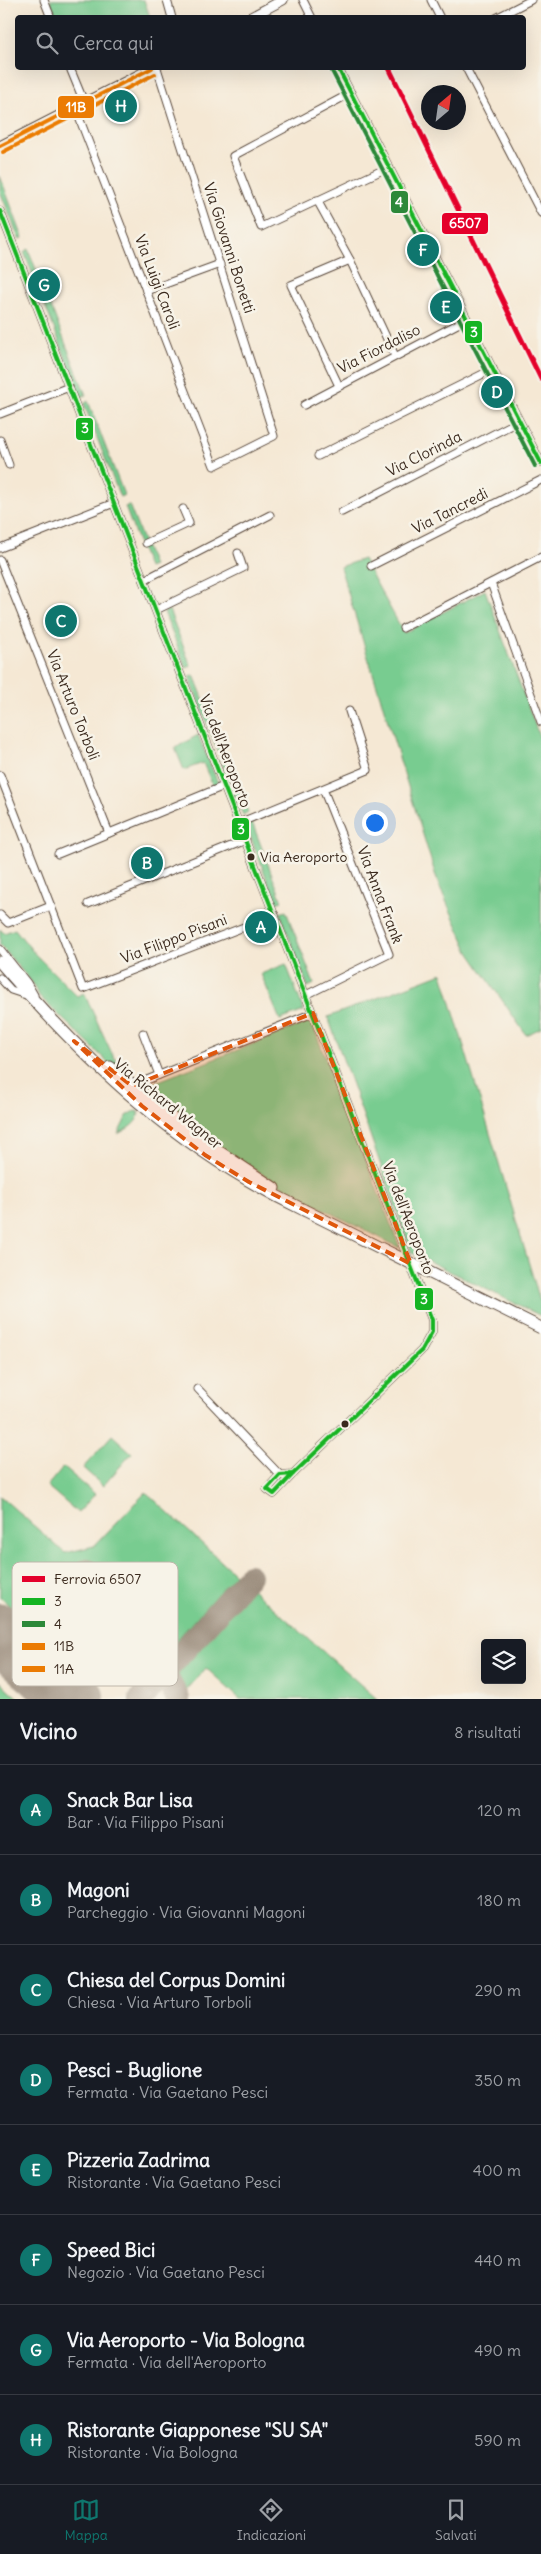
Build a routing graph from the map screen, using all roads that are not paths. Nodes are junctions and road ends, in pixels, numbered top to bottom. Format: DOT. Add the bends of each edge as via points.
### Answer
graph roads {
  1 [pos="44,0"];
  2 [pos="167,0"];
  3 [pos="283,0"];
  4 [pos="303,0"];
  5 [pos="431,0"];
  6 [pos="531,0"];
  7 [pos="50,15"];
  8 [pos="171,15"];
  9 [pos="255,15"];
  10 [pos="310,15"];
  11 [pos="438,15"];
  12 [pos="502,15"];
  13 [pos="71,70"];
  14 [pos="148,70"];
  15 [pos="158,70"];
  16 [pos="339,70"];
  17 [pos="467,70"];
  18 [pos="351,93"];
  19 [pos="80,105"];
  20 [pos="0,146"];
  21 [pos="389,167"];
  22 [pos="317,200"];
  23 [pos="0,212"];
  24 [pos="541,214"];
  25 [pos="350,260"];
  26 [pos="220,264"];
  27 [pos="146,291"];
  28 [pos="468,320"];
  29 [pos="395,356"];
  30 [pos="493,369"];
  31 [pos="339,386"];
  32 [pos="69,387"];
  33 [pos="304,405"];
  34 [pos="0,414"];
  35 [pos="519,420"];
  36 [pos="0,440"];
  37 [pos="318,456"];
  38 [pos="541,462"];
  39 [pos="9,465"];
  40 [pos="214,466"];
  41 [pos="541,480"];
  42 [pos="114,503"];
  43 [pos="183,508"];
  44 [pos="342,512"];
  45 [pos="270,515"];
  46 [pos="146,543"];
  47 [pos="0,548"];
  48 [pos="238,553"];
  49 [pos="541,557"];
  50 [pos="0,560"];
  51 [pos="371,566"];
  52 [pos="144,580"];
  53 [pos="491,583"];
  54 [pos="156,610"];
  55 [pos="403,628"];
  56 [pos="350,711"];
  57 [pos="541,722"];
  58 [pos="0,775"];
  59 [pos="224,786"];
  60 [pos="323,788"];
  61 [pos="239,822"];
  62 [pos="108,833"];
  63 [pos="246,840"];
  64 [pos="58,854"];
  65 [pos="88,904"];
  66 [pos="51,906"];
  67 [pos="0,915"];
  68 [pos="275,915"];
  69 [pos="0,949"];
  70 [pos="0,962"];
  71 [pos="0,978"];
  72 [pos="306,995"];
  73 [pos="35,1001"];
  74 [pos="313,1013"];
  75 [pos="143,1034"];
  76 [pos="74,1041"];
  77 [pos="159,1075"];
  78 [pos="132,1086"];
  79 [pos="304,1210"];
  80 [pos="541,1328"];
  81 [pos="198,1389"];
  82 [pos="293,1474"];
  83 [pos="280,1475"];
  1 -- 7 [label="street"];
  2 -- 8 [label="street"];
  3 -- 9 [label="street"];
  4 -- 10 [label="street"];
  5 -- 11 [label="street"];
  6 -- 12 [label="street"];
  13 -- 19 [label="street, Via Luigi Caroli"];
  14 -- 19 [label="street"];
  15 -- 26 [label="street, Via Giovanni Bonetti"];
  16 -- 18 [label="street"];
  17 -- 24 [label="street"];
  18 -- 21 [label="street"];
  18 -- 22 [label="street" via="233,156 262,227"];
  19 -- 20 [label="street"];
  19 -- 27 [label="street, Via Luigi Caroli"];
  21 -- 22 [label="street"];
  21 -- 28 [label="street"];
  22 -- 25 [label="street"];
  23 -- 32 [label="street, Via dell'Aeroporto"];
  25 -- 29 [label="street"];
  25 -- 31 [label="street" via="291,285"];
  26 -- 27 [label="street"];
  26 -- 40 [label="street, Via Giovanni Bonetti" via="274,436"];
  27 -- 40 [label="street, Via Luigi Caroli"];
  28 -- 29 [label="street, Via Fiordaliso"];
  28 -- 30 [label="street"];
  29 -- 31 [label="street, Via Fiordaliso"];
  30 -- 35 [label="street"];
  30 -- 37 [label="street"];
  31 -- 33 [label="street, Via Fiordaliso"];
  32 -- 34 [label="street"];
  32 -- 42 [label="street, Via dell'Aeroporto"];
  35 -- 38 [label="street"];
  35 -- 44 [label="street, Via Clorinda"];
  36 -- 39 [label="street"];
  41 -- 51 [label="street, Via Tancredi"];
  42 -- 47 [label="street"];
  42 -- 52 [label="street, Via dell'Aeroporto"];
  43 -- 46 [label="street" via="189,523"];
  45 -- 52 [label="street"];
  48 -- 54 [label="street" via="243,568"];
  49 -- 53 [label="street"];
  50 -- 62 [label="street, Via Arturo Torboli"];
  52 -- 54 [label="street, Via dell'Aeroporto"];
  53 -- 55 [label="street"];
  53 -- 57 [label="street"];
  54 -- 59 [label="street, Via dell'Aeroporto"];
  56 -- 60 [label="street" via="368,770"];
  58 -- 66 [label="street"];
  59 -- 61 [label="street, Via dell'Aeroporto"];
  59 -- 62 [label="street"];
  60 -- 61 [label="street"];
  60 -- 72 [label="street, Via Anna Frank" via="388,954"];
  61 -- 63 [label="street, Via dell'Aeroporto"];
  62 -- 64 [label="street"];
  63 -- 65 [label="street"];
  63 -- 68 [label="street, Via dell'Aeroporto"];
  66 -- 67 [label="street" via="8,923"];
  66 -- 68 [label="street, Via Filippo Pisani" via="83,989"];
  68 -- 72 [label="street, Via dell'Aeroporto"];
  69 -- 73 [label="street" via="28,983"];
  70 -- 73 [label="main road, Via Richard Wagner"];
  71 -- 73 [label="street" via="11,990"];
  72 -- 74 [label="street, Via dell'Aeroporto"];
  73 -- 76 [label="main road, Via Richard Wagner"];
  74 -- 77 [label="street"];
  74 -- 82 [label="street, Via dell'Aeroporto" via="433,1326 428,1342 416,1357"];
  75 -- 77 [label="street"];
  76 -- 78 [label="main road, Via Richard Wagner"];
  76 -- 79 [label="main road, Via Richard Wagner" via="105,1073 188,1143 249,1182"];
  77 -- 78 [label="street"];
  78 -- 79 [label="main road, Via Richard Wagner" via="203,1141"];
  79 -- 80 [label="main road, Via Richard Wagner, bridge"];
  81 -- 83 [label="street"];
  82 -- 83 [label="street"];
  82 -- 83 [label="street, Via dell'Aeroporto" via="274,1494 267,1489"];
}
